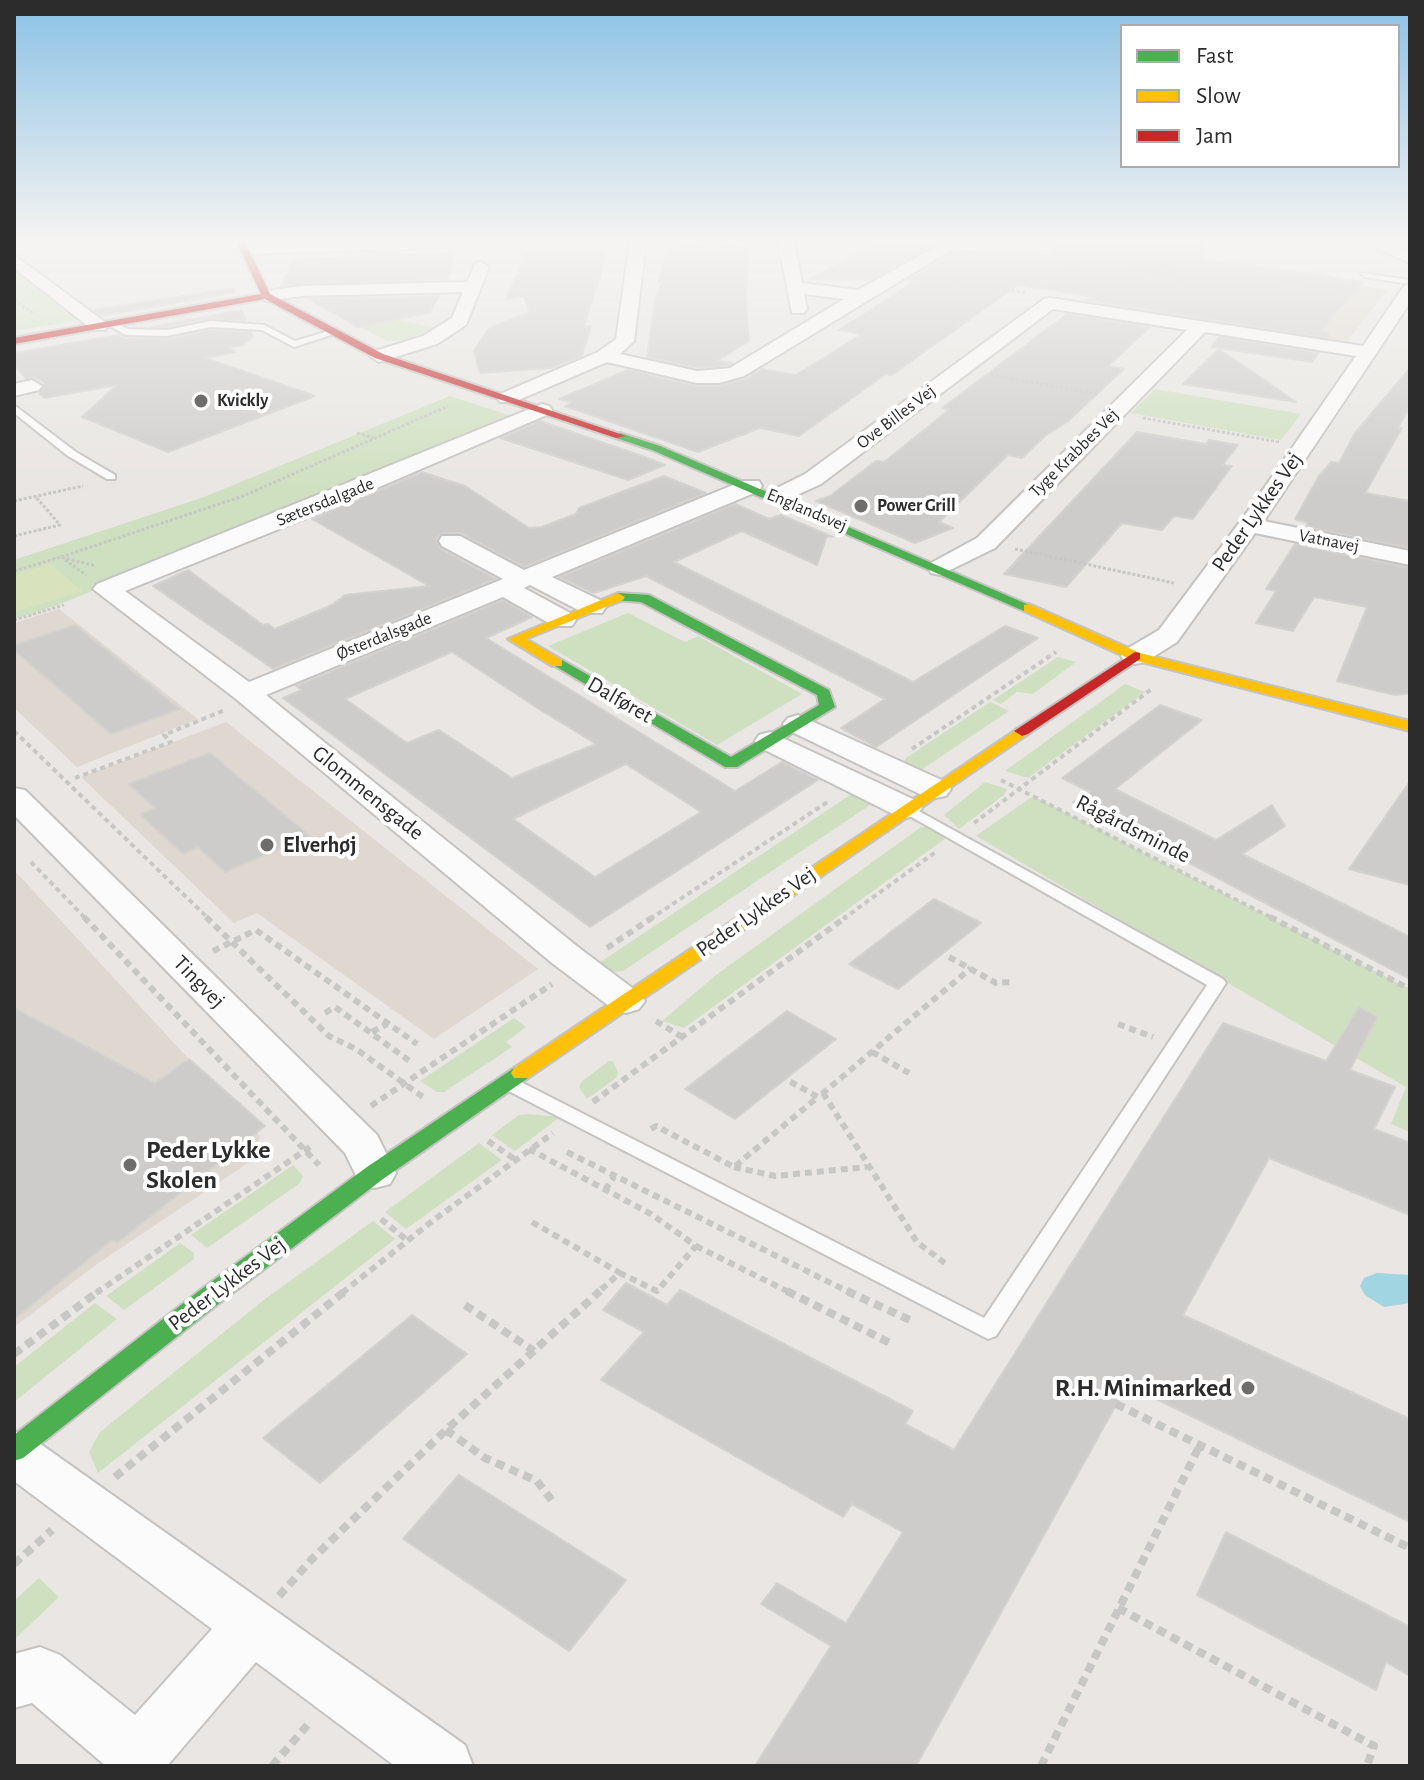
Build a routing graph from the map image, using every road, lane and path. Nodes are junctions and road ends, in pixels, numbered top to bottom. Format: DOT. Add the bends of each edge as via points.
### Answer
graph roads {
  1 [pos="105,325"];
  2 [pos="203,325"];
  3 [pos="225,325"];
  4 [pos="319,325"];
  5 [pos="455,325"];
  6 [pos="627,325"];
  7 [pos="802,325"];
  8 [pos="813,325"];
  9 [pos="1013,325"];
  10 [pos="1196,325"];
  11 [pos="1385,325"];
  12 [pos="1201,326"];
  13 [pos="803,331"];
  14 [pos="333,333"];
  15 [pos="14,341"];
  16 [pos="1367,352"];
  17 [pos="379,356"];
  18 [pos="605,356"];
  19 [pos="959,370"];
  20 [pos="486,391"];
  21 [pos="507,398"];
  22 [pos="1121,406"];
  23 [pos="14,408"];
  24 [pos="542,410"];
  25 [pos="357,433"];
  26 [pos="374,438"];
  27 [pos="1304,446"];
  28 [pos="111,477"];
  29 [pos="751,486"];
  30 [pos="35,496"];
  31 [pos="777,497"];
  32 [pos="14,501"];
  33 [pos="1249,525"];
  34 [pos="14,536"];
  35 [pos="451,541"];
  36 [pos="986,543"];
  37 [pos="61,557"];
  38 [pos="1410,558"];
  39 [pos="940,568"];
  40 [pos="14,571"];
  41 [pos="102,578"];
  42 [pos="519,581"];
  43 [pos="1202,589"];
  44 [pos="64,605"];
  45 [pos="593,607"];
  46 [pos="14,620"];
  47 [pos="563,620"];
  48 [pos="1135,656"];
  49 [pos="246,693"];
  50 [pos="798,724"];
  51 [pos="1410,726"];
  52 [pos="14,731"];
  53 [pos="770,741"];
  54 [pos="972,766"];
  55 [pos="75,778"];
  56 [pos="935,789"];
  57 [pos="14,797"];
  58 [pos="906,808"];
  59 [pos="25,855"];
  60 [pos="233,941"];
  61 [pos="949,957"];
  62 [pos="184,966"];
  63 [pos="971,968"];
  64 [pos="1012,982"];
  65 [pos="1410,989"];
  66 [pos="626,1001"];
  67 [pos="325,1013"];
  68 [pos="387,1024"];
  69 [pos="1118,1024"];
  70 [pos="372,1032"];
  71 [pos="1159,1039"];
  72 [pos="417,1044"];
  73 [pos="872,1052"];
  74 [pos="411,1062"];
  75 [pos="909,1073"];
  76 [pos="789,1081"];
  77 [pos="507,1083"];
  78 [pos="403,1084"];
  79 [pos="820,1095"];
  80 [pos="627,1144"];
  81 [pos="529,1149"];
  82 [pos="304,1151"];
  83 [pos="567,1152"];
  84 [pos="734,1167"];
  85 [pos="867,1167"];
  86 [pos="375,1173"];
  87 [pos="614,1177"];
  88 [pos="605,1190"];
  89 [pos="532,1222"];
  90 [pos="696,1246"];
  91 [pos="946,1264"];
  92 [pos="620,1273"];
  93 [pos="465,1305"];
  94 [pos="922,1323"];
  95 [pos="894,1345"];
  96 [pos="534,1351"];
  97 [pos="1116,1404"];
  98 [pos="446,1430"];
  99 [pos="1199,1447"];
  100 [pos="14,1452"];
  101 [pos="553,1502"];
  102 [pos="1410,1548"];
  103 [pos="1118,1608"];
  104 [pos="252,1625"];
  105 [pos="14,1681"];
  106 [pos="339,1689"];
  107 [pos="272,1766"];
  108 [pos="444,1766"];
  109 [pos="1041,1766"];
  110 [pos="1367,1766"];
  1 -- 2 [label="lane" via="126,332"];
  1 -- 15 [label="street"];
  3 -- 14 [label="lane" via="264,328 294,344"];
  4 -- 14 [label="street, Englandsvej"];
  5 -- 17 [label="street" via="430,340"];
  6 -- 18 [label="street" via="625,341"];
  7 -- 13 [label="street"];
  8 -- 13 [label="street"];
  9 -- 19 [label="street, Ove Billes Vej"];
  10 -- 12 [label="street"];
  11 -- 16 [label="street, Peder Lykkes Vej"];
  12 -- 16 [label="street"];
  12 -- 22 [label="street, Tyge Krabbes Vej"];
  13 -- 18 [label="street" via="737,372 719,377"];
  14 -- 17 [label="street, Englandsvej"];
  16 -- 27 [label="street, Peder Lykkes Vej"];
  17 -- 20 [label="street, Englandsvej"];
  18 -- 21 [label="street"];
  19 -- 22 [label="path"];
  19 -- 31 [label="street, Ove Billes Vej" via="813,479"];
  20 -- 21 [label="street, Englandsvej"];
  20 -- 26 [label="path"];
  21 -- 24 [label="street, Englandsvej"];
  22 -- 27 [label="path"];
  22 -- 36 [label="street, Tyge Krabbes Vej"];
  23 -- 28 [label="lane"];
  24 -- 29 [label="street, Englandsvej"];
  24 -- 41 [label="street, Sætersdalgade" via="306,510"];
  25 -- 26 [label="path"];
  26 -- 37 [label="path" via="243,496"];
  27 -- 33 [label="street, Peder Lykkes Vej"];
  28 -- 30 [label="path"];
  29 -- 31 [label="street, Englandsvej"];
  29 -- 42 [label="street, Østerdalsgade"];
  30 -- 32 [label="path"];
  30 -- 34 [label="path" via="60,525"];
  31 -- 39 [label="street, Englandsvej"];
  33 -- 38 [label="street, Vatnavej"];
  33 -- 43 [label="street, Peder Lykkes Vej"];
  35 -- 42 [label="street"];
  36 -- 39 [label="street, Tyge Krabbes Vej"];
  36 -- 43 [label="path"];
  37 -- 40 [label="path"];
  37 -- 41 [label="path"];
  39 -- 48 [label="street, Englandsvej"];
  41 -- 49 [label="street, Glommensgade"];
  42 -- 45 [label="street"];
  42 -- 47 [label="street"];
  42 -- 49 [label="street, Østerdalsgade"];
  43 -- 48 [label="street, Peder Lykkes Vej" via="1168,636"];
  44 -- 46 [label="path"];
  45 -- 47 [label="street, Dalføret"];
  45 -- 50 [label="street, Dalføret" via="618,597 644,598 824,693 827,707"];
  47 -- 53 [label="street, Dalføret" via="515,639 731,764"];
  48 -- 51 [label="street, Englandsvej"];
  48 -- 54 [label="street, Peder Lykkes Vej"];
  49 -- 55 [label="path" via="218,715 164,735 171,742"];
  49 -- 66 [label="street, Glommensgade"];
  50 -- 53 [label="street, Dalføret"];
  50 -- 56 [label="street"];
  52 -- 60 [label="path"];
  53 -- 58 [label="street"];
  54 -- 56 [label="street, Peder Lykkes Vej"];
  54 -- 65 [label="path, Rågårdsminde"];
  56 -- 58 [label="street, Peder Lykkes Vej"];
  57 -- 62 [label="street, Tingvej"];
  58 -- 66 [label="street, Peder Lykkes Vej"];
  58 -- 80 [label="lane" via="1217,983 988,1330"];
  59 -- 82 [label="path"];
  60 -- 62 [label="path"];
  60 -- 68 [label="path" via="256,930"];
  60 -- 78 [label="path" via="329,1036"];
  61 -- 63 [label="path"];
  62 -- 86 [label="street, Tingvej" via="362,1145"];
  63 -- 64 [label="path" via="996,983"];
  63 -- 73 [label="path"];
  66 -- 77 [label="street, Peder Lykkes Vej"];
  67 -- 70 [label="path" via="335,1007"];
  68 -- 70 [label="path"];
  68 -- 72 [label="path"];
  69 -- 71 [label="path"];
  70 -- 74 [label="path"];
  73 -- 75 [label="path"];
  73 -- 79 [label="path"];
  76 -- 79 [label="path"];
  77 -- 80 [label="lane"];
  77 -- 86 [label="street, Peder Lykkes Vej"];
  79 -- 84 [label="path"];
  79 -- 85 [label="path"];
  80 -- 84 [label="path" via="656,1126"];
  81 -- 88 [label="path"];
  83 -- 87 [label="path"];
  84 -- 85 [label="path" via="775,1176"];
  85 -- 91 [label="path" via="917,1242"];
  86 -- 100 [label="street, Peder Lykkes Vej"];
  87 -- 88 [label="path"];
  87 -- 94 [label="path" via="906,1321"];
  88 -- 90 [label="path"];
  89 -- 92 [label="path"];
  90 -- 92 [label="path" via="657,1291"];
  90 -- 95 [label="path"];
  92 -- 96 [label="path"];
  93 -- 96 [label="path"];
  96 -- 98 [label="path"];
  97 -- 99 [label="path"];
  98 -- 101 [label="path" via="485,1458 537,1481"];
  98 -- 104 [label="path" via="312,1559"];
  99 -- 102 [label="path"];
  99 -- 103 [label="path"];
  100 -- 104 [label="street, Peder Lykkes Vej"];
  103 -- 109 [label="path"];
  103 -- 110 [label="path" via="1374,1746"];
  104 -- 105 [label="street" via="138,1755 40,1674"];
  104 -- 106 [label="street, Peder Lykkes Vej"];
  106 -- 107 [label="path"];
  106 -- 108 [label="street, Peder Lykkes Vej"];
}
